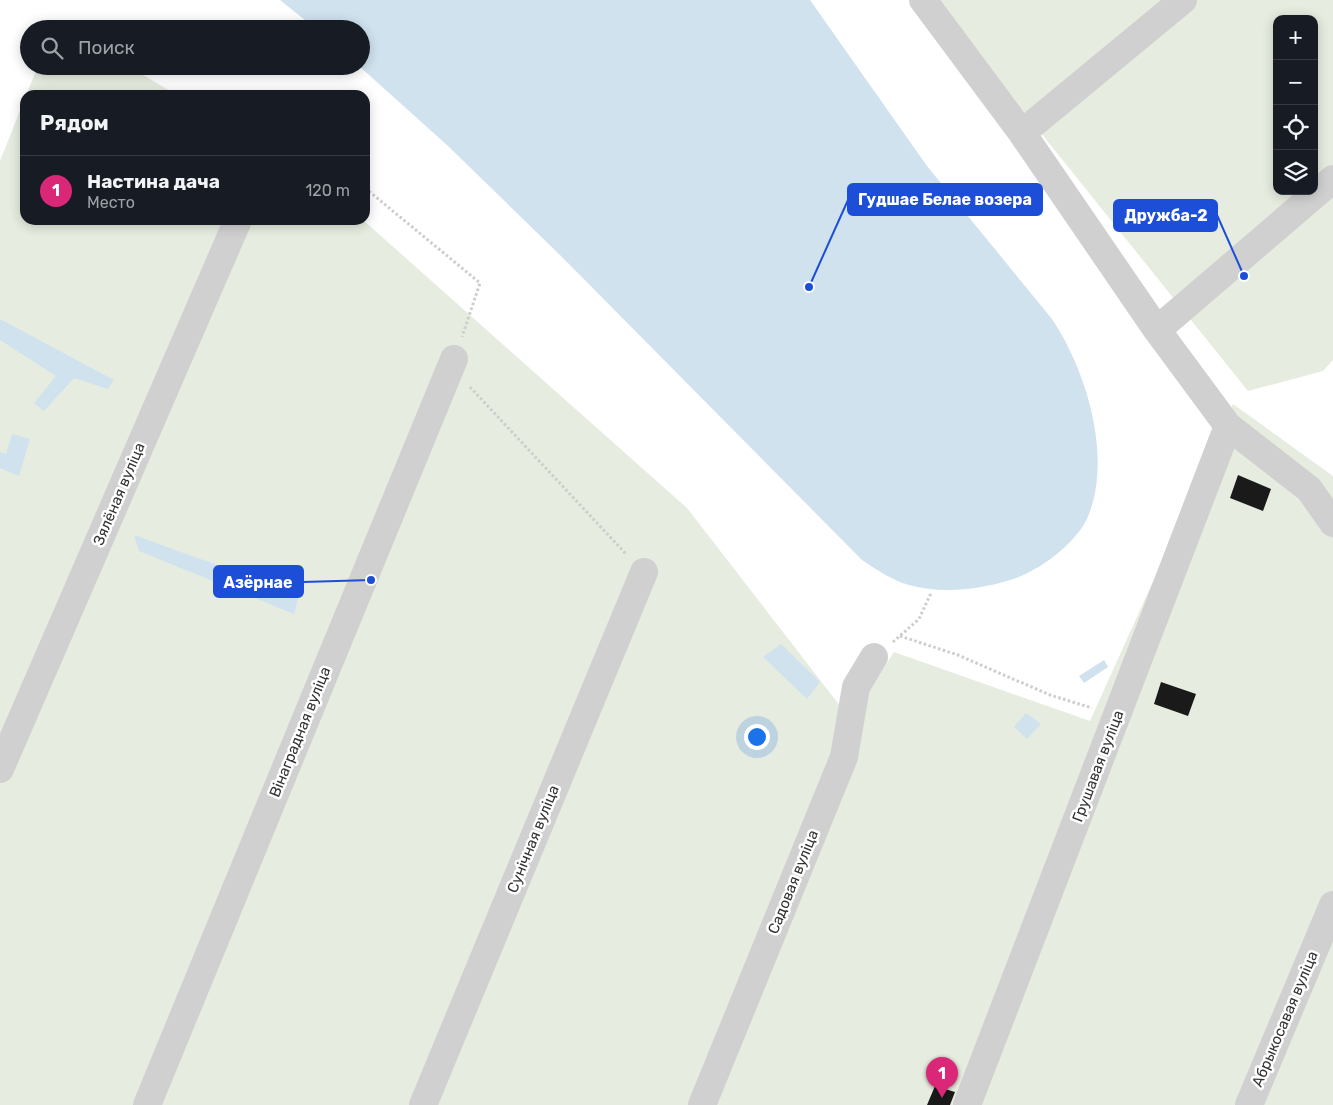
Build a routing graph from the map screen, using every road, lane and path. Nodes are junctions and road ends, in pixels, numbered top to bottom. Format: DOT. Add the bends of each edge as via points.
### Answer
graph roads {
  1 [pos="923,0"];
  2 [pos="1183,0"];
  3 [pos="1022,133"];
  4 [pos="1333,179"];
  5 [pos="370,192"];
  6 [pos="236,225"];
  7 [pos="1157,330"];
  8 [pos="452,363"];
  9 [pos="1228,426"];
  10 [pos="1333,523"];
  11 [pos="644,572"];
  12 [pos="931,594"];
  13 [pos="900,636"];
  14 [pos="874,657"];
  15 [pos="1117,715"];
  16 [pos="0,769"];
  17 [pos="1333,905"];
  18 [pos="147,1105"];
  19 [pos="423,1105"];
  20 [pos="702,1105"];
  21 [pos="967,1105"];
  22 [pos="1249,1105"];
  1 -- 3 [label="street"];
  2 -- 3 [label="street"];
  3 -- 7 [label="street"];
  4 -- 7 [label="street"];
  5 -- 8 [label="path" via="480,283"];
  6 -- 16 [label="street, Зялёная вуліца"];
  7 -- 9 [label="street"];
  8 -- 11 [label="path"];
  8 -- 18 [label="street, Вінаградная вуліца"];
  9 -- 10 [label="street" via="1309,488"];
  9 -- 15 [label="street, Грушавая вуліца"];
  11 -- 19 [label="street, Сунічная вуліца"];
  12 -- 13 [label="path" via="919,619"];
  13 -- 14 [label="path"];
  13 -- 15 [label="path" via="958,655 1050,695"];
  14 -- 20 [label="street, Садовая вуліца" via="856,687 844,758"];
  15 -- 21 [label="street, Грушавая вуліца"];
  17 -- 22 [label="street, Абрыкосавая вуліца"];
}
